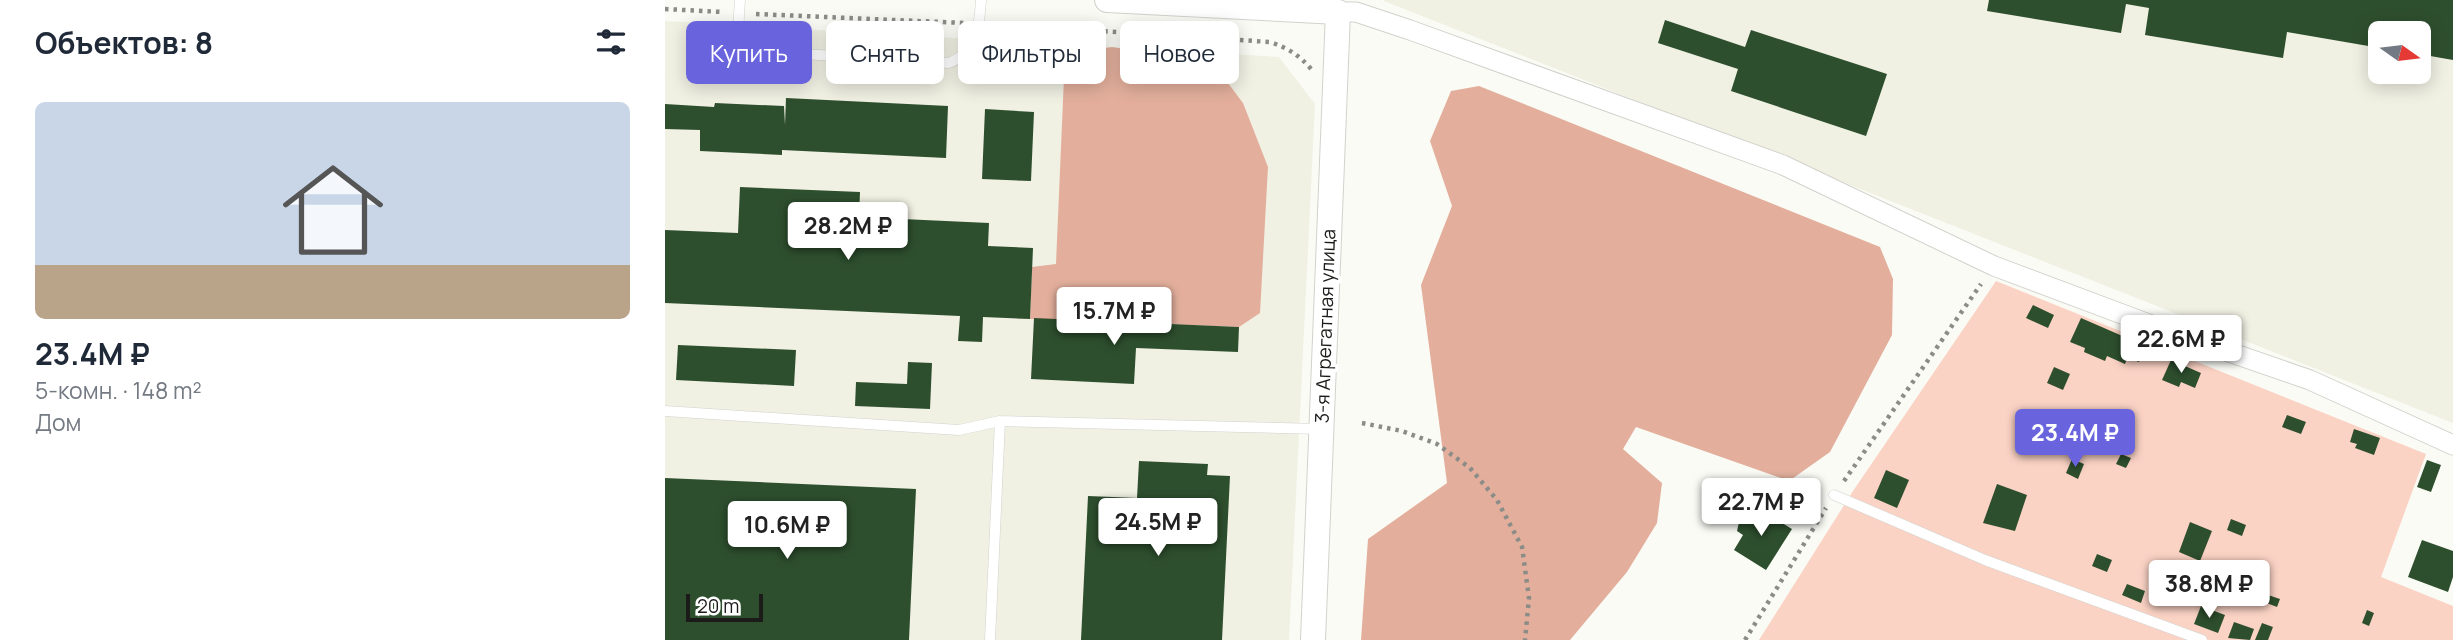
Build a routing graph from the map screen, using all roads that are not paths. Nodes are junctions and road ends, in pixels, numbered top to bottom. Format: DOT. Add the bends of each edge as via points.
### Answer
graph roads {
  1 [pos="740,0"];
  2 [pos="981,0"];
  3 [pos="1107,0"];
  4 [pos="1202,2"];
  5 [pos="1346,6"];
  6 [pos="665,411"];
  7 [pos="1000,421"];
  8 [pos="1321,429"];
  9 [pos="2453,445"];
  10 [pos="1834,495"];
  11 [pos="990,640"];
  12 [pos="1313,640"];
  13 [pos="2202,640"];
  1 -- 2 [label="lane" via="739,34 753,51 949,63 975,42"];
  3 -- 4 [label="street"];
  4 -- 5 [label="street"];
  5 -- 8 [label="street, 3-я Агрегатная улица"];
  5 -- 9 [label="street" via="1783,165 1994,266 2310,380"];
  6 -- 7 [label="lane" via="959,430"];
  7 -- 8 [label="lane"];
  7 -- 11 [label="lane"];
  8 -- 12 [label="street, 3-я Агрегатная улица"];
  10 -- 13 [label="lane" via="1985,560"];
}
